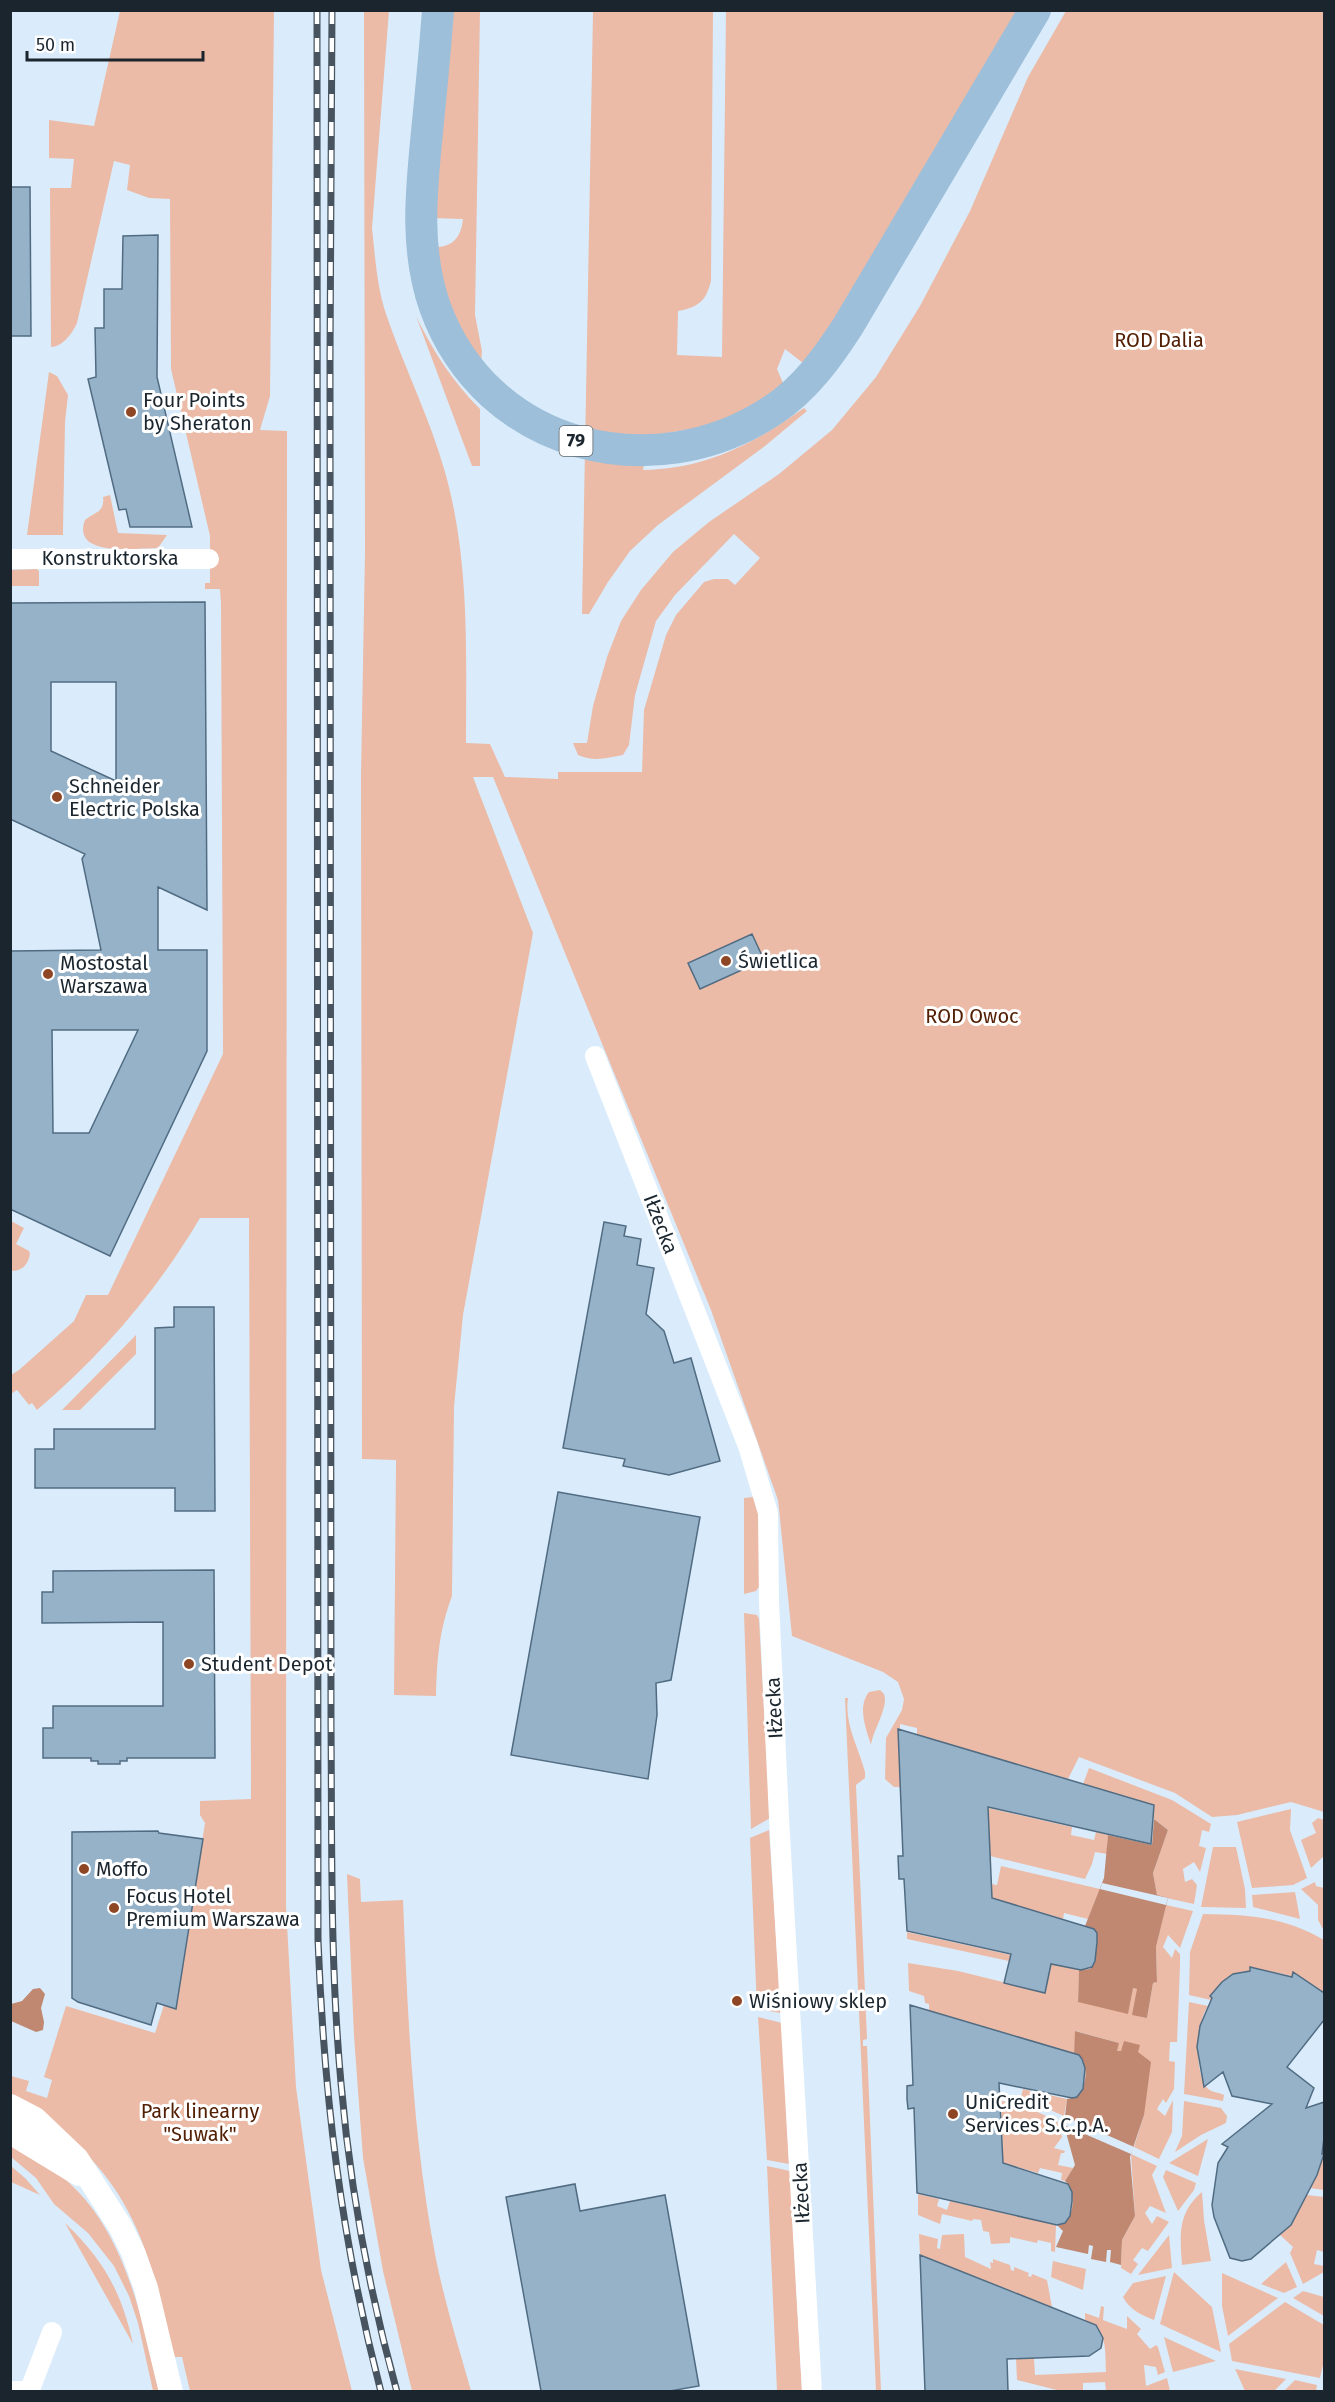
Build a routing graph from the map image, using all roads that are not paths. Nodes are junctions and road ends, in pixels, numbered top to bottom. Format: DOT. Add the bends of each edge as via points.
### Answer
graph roads {
  1 [pos="438,10"];
  2 [pos="1035,10"];
  3 [pos="10,559"];
  4 [pos="209,559"];
  5 [pos="595,1056"];
  6 [pos="10,2106"];
  7 [pos="10,2132"];
  8 [pos="89,2180"];
  9 [pos="52,2332"];
  10 [pos="10,2391"];
  11 [pos="29,2391"];
  12 [pos="171,2391"];
  13 [pos="812,2391"];
  1 -- 2 [label="main road, 79" via="422,183 421,246 435,308 448,336 483,384 517,412 552,433 614,450 657,452 701,445 750,425 775,409 815,372 848,326"];
  3 -- 4 [label="street, Konstruktorska"];
  5 -- 13 [label="street, Iłżecka" via="744,1435 768,1513 778,1794"];
  6 -- 8 [label="street" via="34,2119 61,2142"];
  7 -- 8 [label="street"];
  8 -- 12 [label="street" via="133,2252"];
  9 -- 11 [label="street"];
  10 -- 11 [label="street"];
}
